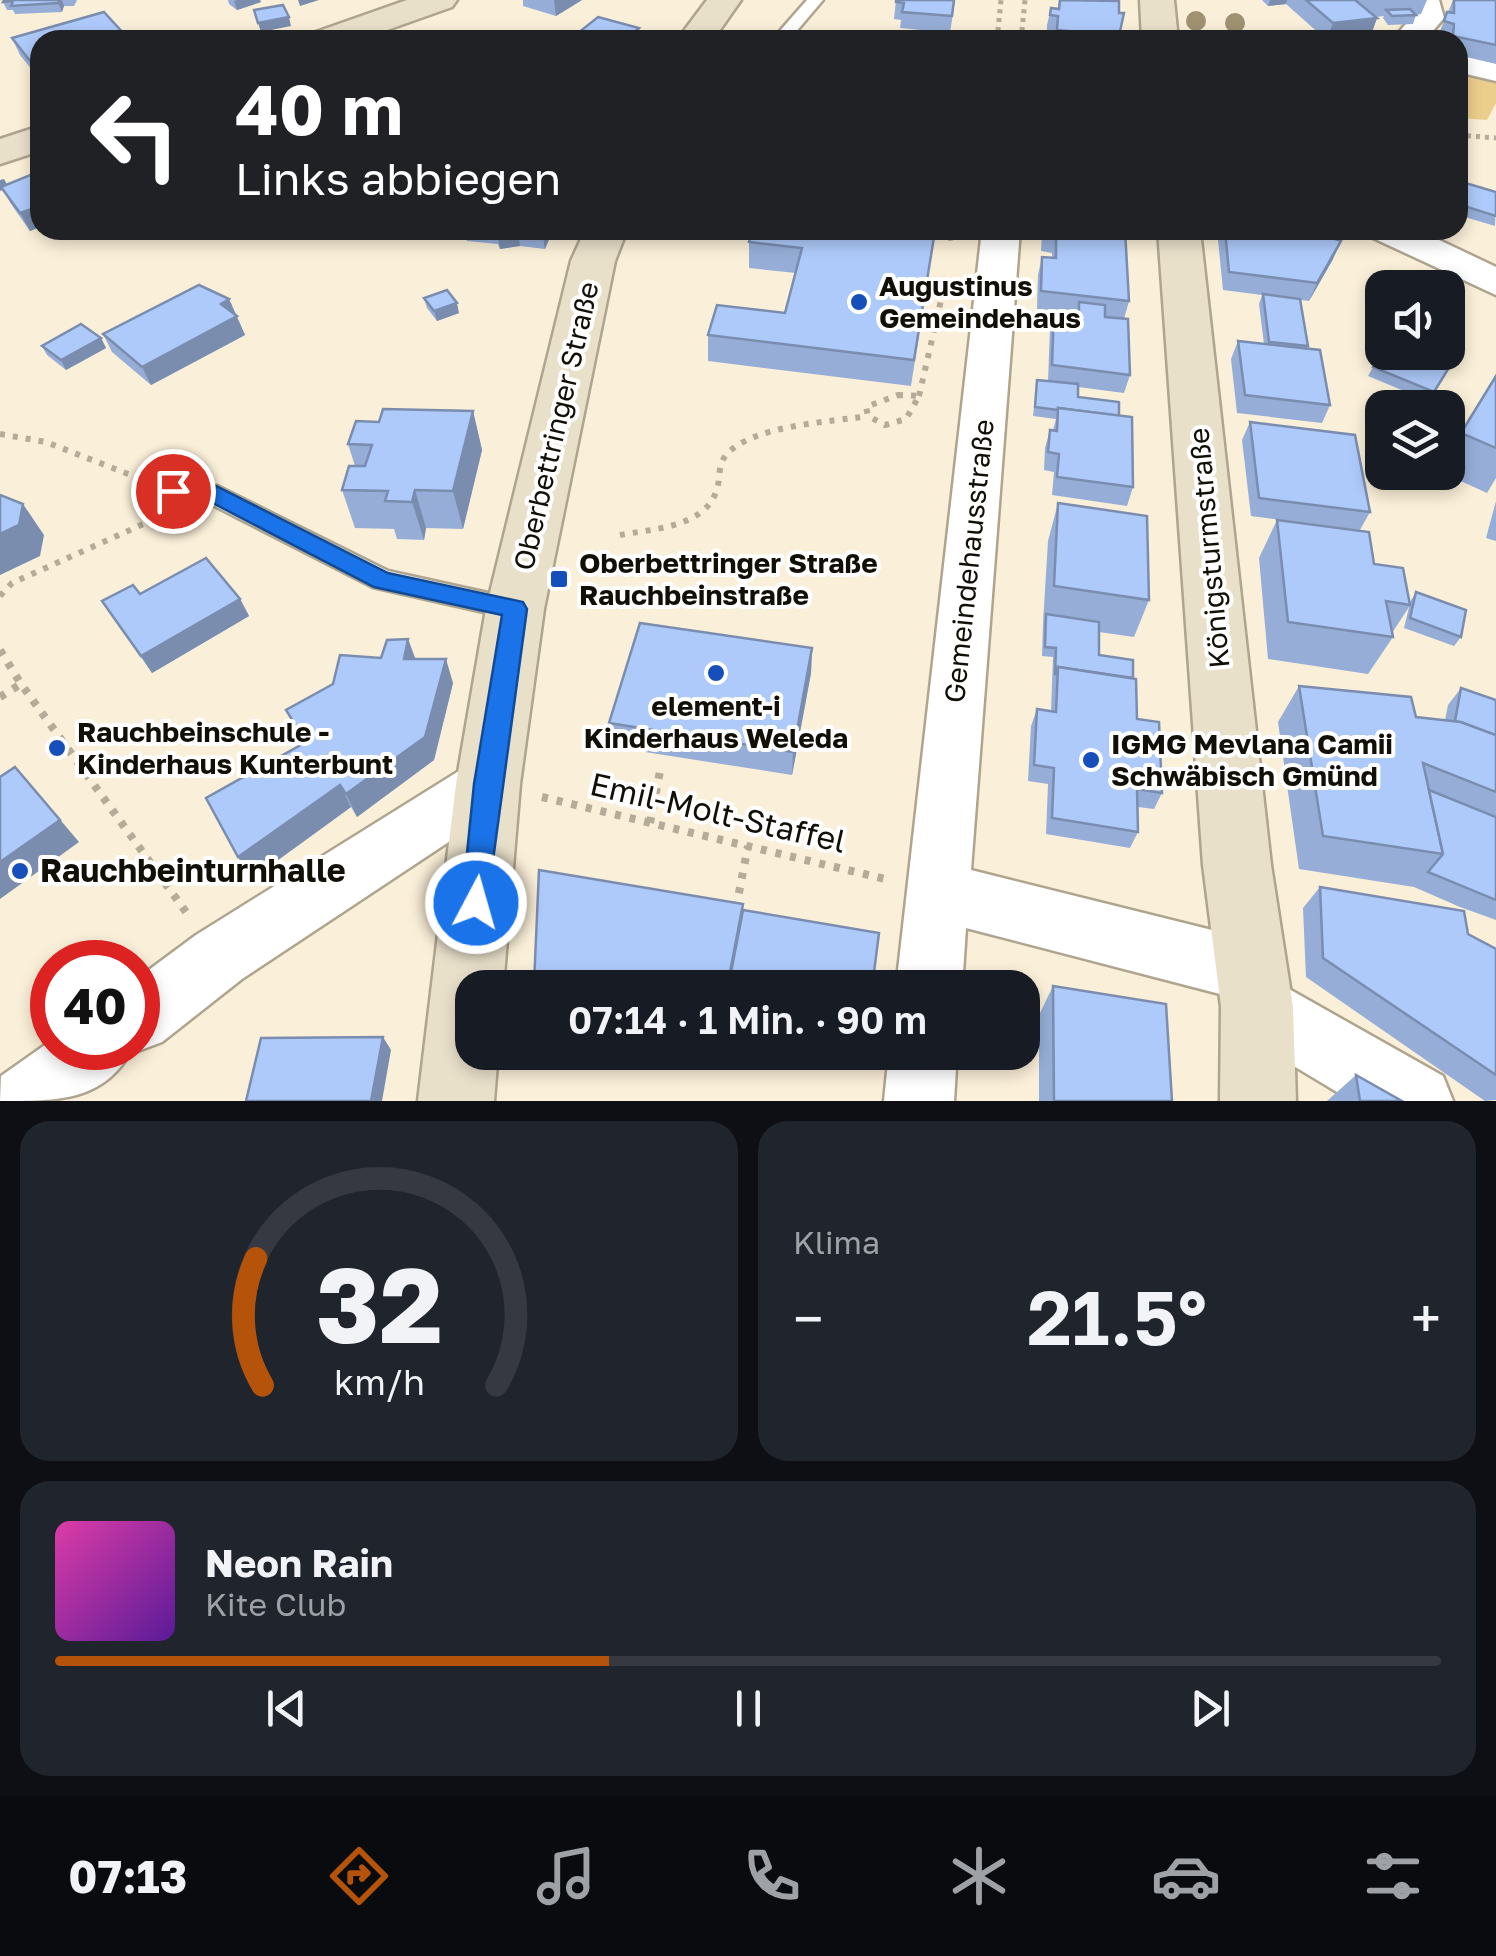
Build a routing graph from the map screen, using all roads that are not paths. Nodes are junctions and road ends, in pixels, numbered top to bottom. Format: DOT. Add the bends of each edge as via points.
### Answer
graph roads {
  1 [pos="440,0"];
  2 [pos="724,0"];
  3 [pos="815,0"];
  4 [pos="1157,0"];
  5 [pos="1424,0"];
  6 [pos="354,30"];
  7 [pos="702,30"];
  8 [pos="789,30"];
  9 [pos="1159,30"];
  10 [pos="1417,30"];
  11 [pos="1468,64"];
  12 [pos="1496,71"];
  13 [pos="30,142"];
  14 [pos="0,152"];
  15 [pos="602,240"];
  16 [pos="985,240"];
  17 [pos="1180,240"];
  18 [pos="1408,240"];
  19 [pos="1496,283"];
  20 [pos="173,491"];
  21 [pos="515,609"];
  22 [pos="488,784"];
  23 [pos="938,892"];
  24 [pos="931,970"];
  25 [pos="1238,985"];
  26 [pos="160,1002"];
  27 [pos="68,1070"];
  28 [pos="922,1070"];
  29 [pos="26,1101"];
  30 [pos="456,1101"];
  31 [pos="919,1101"];
  32 [pos="1243,1101"];
  33 [pos="1258,1101"];
  34 [pos="1418,1101"];
  1 -- 6 [label="street"];
  2 -- 7 [label="street"];
  3 -- 8 [label="lane"];
  4 -- 9 [label="street"];
  5 -- 10 [label="street" via="1428,18"];
  11 -- 12 [label="street"];
  13 -- 14 [label="street"];
  15 -- 21 [label="street, Oberbettringer Straße"];
  16 -- 23 [label="street, Gemeindehausstraße"];
  17 -- 25 [label="street, Königsturmstraße" via="1237,865"];
  18 -- 19 [label="street"];
  20 -- 21 [label="lane" via="209,492 382,580"];
  21 -- 22 [label="street, Oberbettringer Straße"];
  22 -- 26 [label="street"];
  22 -- 30 [label="street, Oberbettringer Straße"];
  23 -- 24 [label="street, Gemeindehausstraße"];
  23 -- 25 [label="street"];
  25 -- 32 [label="street, Königsturmstraße"];
  25 -- 33 [label="street, Königsturmstraße"];
  25 -- 34 [label="street"];
  27 -- 29 [label="street"];
  28 -- 31 [label="street"];
}
